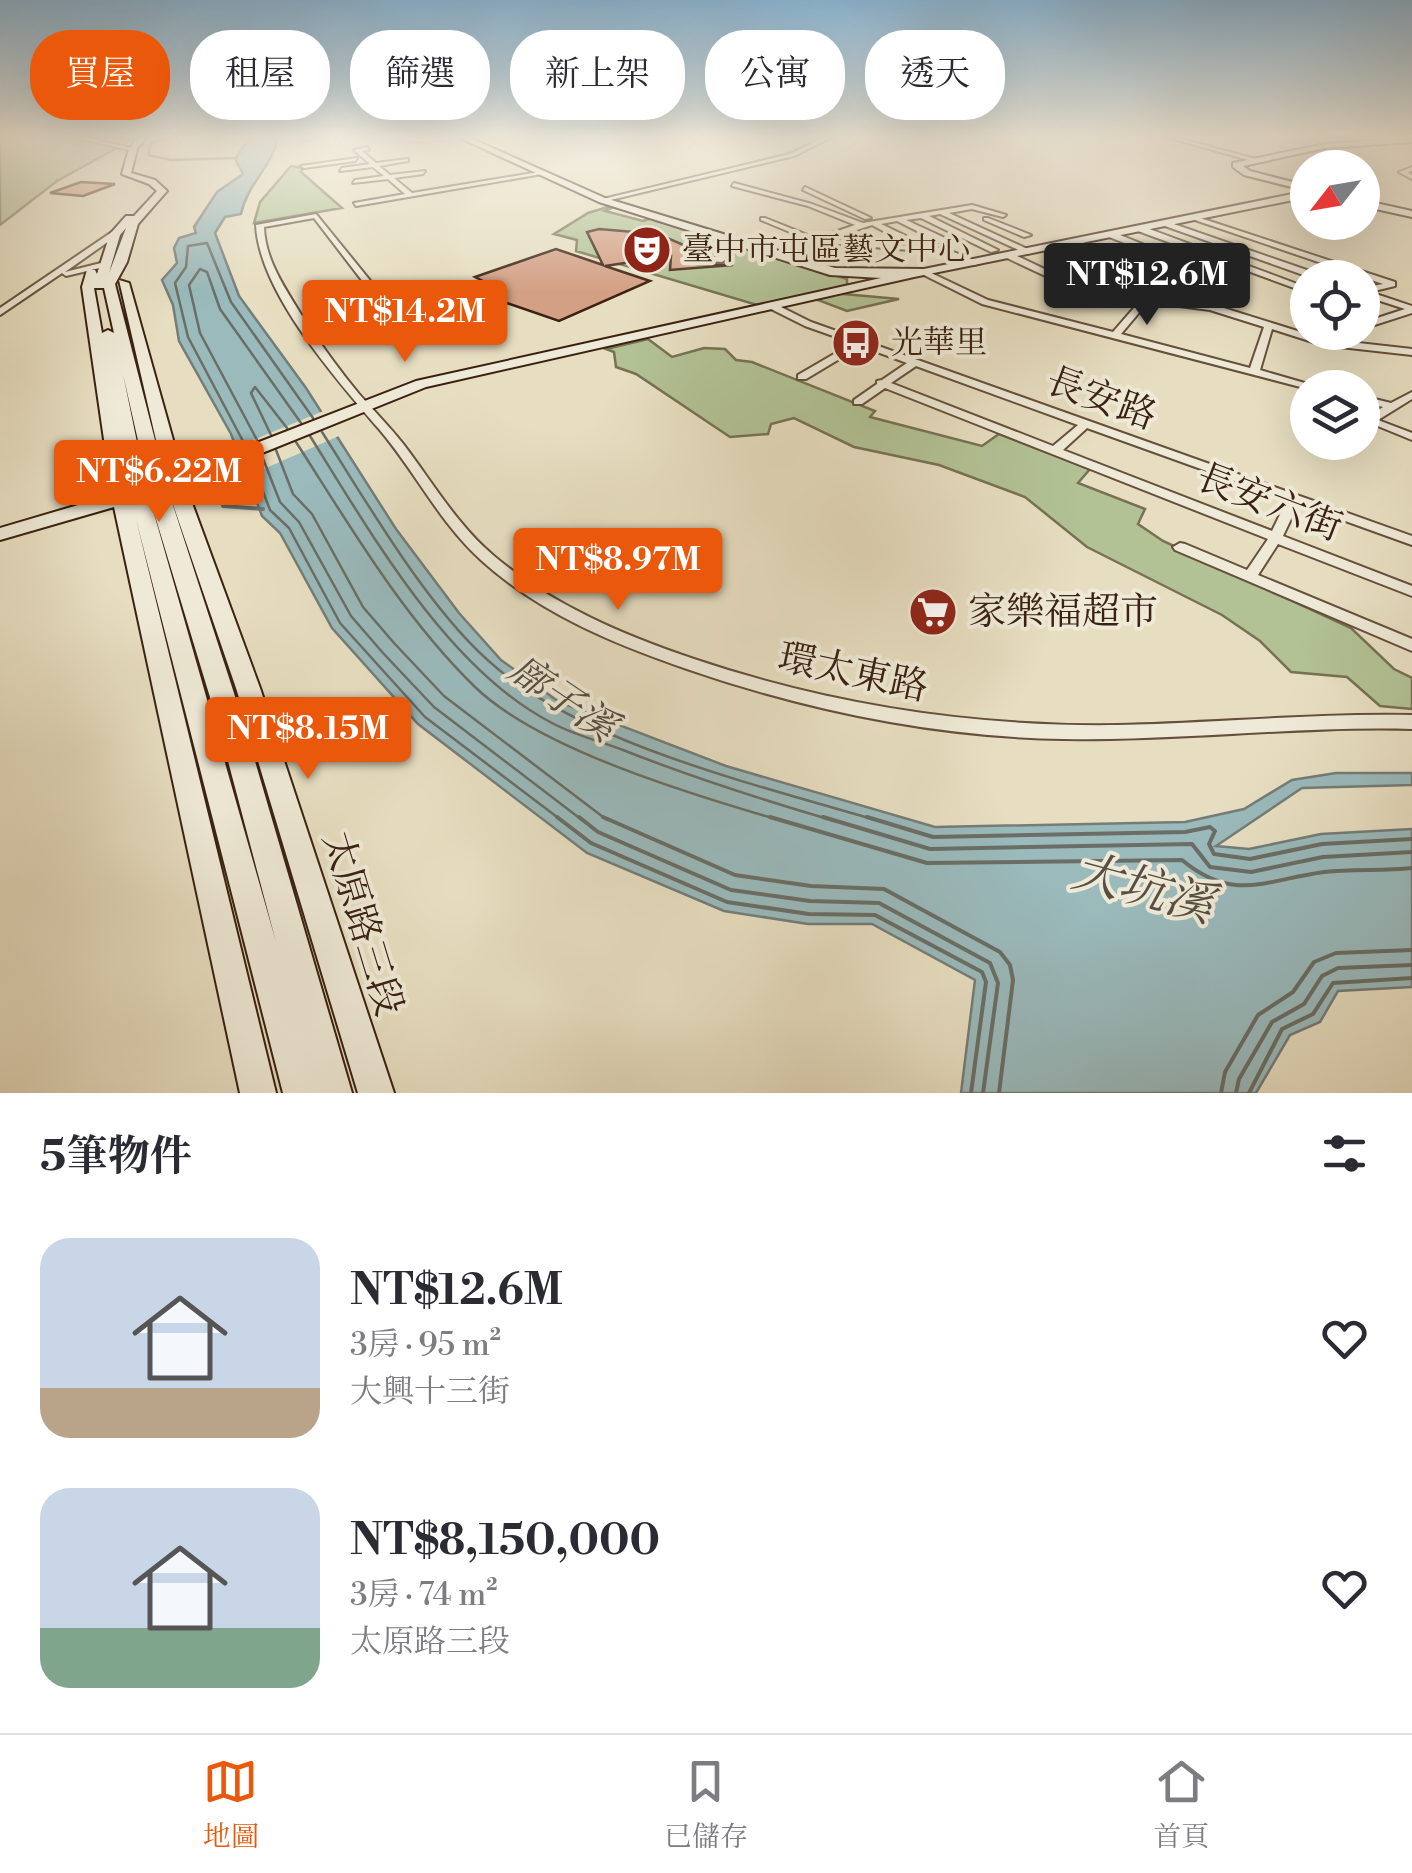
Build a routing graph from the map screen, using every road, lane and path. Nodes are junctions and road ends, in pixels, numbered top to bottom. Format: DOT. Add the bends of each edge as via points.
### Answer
graph roads {
  1 [pos="160,189"];
  2 [pos="362,189"];
  3 [pos="403,189"];
  4 [pos="447,189"];
  5 [pos="575,189"];
  6 [pos="647,189"];
  7 [pos="748,189"];
  8 [pos="805,189"];
  9 [pos="410,195"];
  10 [pos="1290,195"];
  11 [pos="828,198"];
  12 [pos="155,199"];
  13 [pos="602,200"];
  14 [pos="375,201"];
  15 [pos="798,203"];
  16 [pos="356,204"];
  17 [pos="1380,206"];
  18 [pos="848,208"];
  19 [pos="962,209"];
  20 [pos="883,210"];
  21 [pos="828,212"];
  22 [pos="940,212"];
  23 [pos="1412,214"];
  24 [pos="1003,215"];
  25 [pos="921,216"];
  26 [pos="1194,218"];
  27 [pos="764,219"];
  28 [pos="899,219"];
  29 [pos="875,223"];
  30 [pos="1168,224"];
  31 [pos="862,225"];
  32 [pos="1012,229"];
  33 [pos="1141,229"];
  34 [pos="848,231"];
  35 [pos="114,234"];
  36 [pos="989,234"];
  37 [pos="1112,234"];
  38 [pos="835,235"];
  39 [pos="1027,235"];
  40 [pos="903,238"];
  41 [pos="969,238"];
  42 [pos="865,240"];
  43 [pos="942,240"];
  44 [pos="1076,242"];
  45 [pos="692,249"];
  46 [pos="994,250"];
  47 [pos="1030,252"];
  48 [pos="1010,256"];
  49 [pos="1320,260"];
  50 [pos="113,263"];
  51 [pos="977,263"];
  52 [pos="68,267"];
  53 [pos="1290,267"];
  54 [pos="834,272"];
  55 [pos="924,273"];
  56 [pos="1210,273"];
  57 [pos="910,275"];
  58 [pos="51,280"];
  59 [pos="1380,280"];
  60 [pos="1290,284"];
  61 [pos="864,285"];
  62 [pos="1380,287"];
  63 [pos="429,292"];
  64 [pos="1148,297"];
  65 [pos="1380,298"];
  66 [pos="1182,301"];
  67 [pos="382,302"];
  68 [pos="772,306"];
  69 [pos="1412,310"];
  70 [pos="0,312"];
  71 [pos="300,319"];
  72 [pos="1380,320"];
  73 [pos="1268,327"];
  74 [pos="1116,335"];
  75 [pos="862,342"];
  76 [pos="1412,352"];
  77 [pos="915,362"];
  78 [pos="1254,372"];
  79 [pos="802,377"];
  80 [pos="1290,381"];
  81 [pos="881,384"];
  82 [pos="1412,395"];
  83 [pos="858,402"];
  84 [pos="1380,403"];
  85 [pos="1392,406"];
  86 [pos="361,411"];
  87 [pos="1082,426"];
  88 [pos="1412,437"];
  89 [pos="1053,452"];
  90 [pos="159,493"];
  91 [pos="1294,499"];
  92 [pos="0,534"];
  93 [pos="1276,537"];
  94 [pos="0,541"];
  95 [pos="1412,541"];
  96 [pos="1180,548"];
  97 [pos="1250,576"];
  98 [pos="1412,591"];
  99 [pos="1412,645"];
  100 [pos="1412,722"];
  101 [pos="258,1093"];
  102 [pos="301,1093"];
  103 [pos="334,1093"];
  104 [pos="376,1093"];
  1 -- 12 [label="main road"];
  2 -- 14 [label="street"];
  3 -- 9 [label="street"];
  4 -- 9 [label="street"];
  5 -- 13 [label="main road"];
  6 -- 13 [label="street"];
  7 -- 15 [label="street"];
  8 -- 11 [label="street"];
  9 -- 14 [label="street"];
  10 -- 26 [label="main road"];
  11 -- 15 [label="street"];
  11 -- 18 [label="street"];
  12 -- 35 [label="main road"];
  12 -- 50 [label="main road, 太原路三段"];
  13 -- 54 [label="main road"];
  14 -- 16 [label="street"];
  15 -- 21 [label="street"];
  17 -- 23 [label="main road"];
  18 -- 21 [label="street"];
  18 -- 29 [label="street"];
  19 -- 22 [label="street"];
  19 -- 24 [label="street"];
  19 -- 32 [label="street"];
  20 -- 28 [label="street"];
  21 -- 31 [label="street"];
  22 -- 25 [label="street"];
  22 -- 36 [label="street"];
  25 -- 28 [label="street"];
  25 -- 41 [label="street"];
  26 -- 30 [label="main road"];
  26 -- 49 [label="street"];
  27 -- 51 [label="street" via="814,240 946,251"];
  28 -- 29 [label="street"];
  28 -- 43 [label="street"];
  29 -- 31 [label="street"];
  29 -- 40 [label="street"];
  30 -- 33 [label="main road"];
  30 -- 53 [label="street"];
  31 -- 34 [label="street"];
  32 -- 36 [label="street"];
  32 -- 39 [label="street"];
  33 -- 37 [label="main road"];
  33 -- 60 [label="street"];
  34 -- 38 [label="street"];
  34 -- 42 [label="street"];
  35 -- 50 [label="main road, 太原路三段"];
  35 -- 52 [label="street"];
  36 -- 41 [label="street"];
  36 -- 47 [label="street"];
  37 -- 44 [label="main road"];
  37 -- 56 [label="street"];
  41 -- 46 [label="street"];
  44 -- 47 [label="main road"];
  44 -- 66 [label="street" via="1206,295"];
  45 -- 45 [label="street" via="706,233 742,244 720,260 700,258"];
  47 -- 48 [label="main road"];
  48 -- 51 [label="main road"];
  48 -- 64 [label="street" via="1085,291"];
  50 -- 52 [label="street"];
  50 -- 58 [label="street"];
  50 -- 90 [label="main road, 太原路三段" via="122,282"];
  50 -- 90 [label="main road, 太原路三段" via="98,286"];
  51 -- 55 [label="main road"];
  52 -- 58 [label="street"];
  54 -- 57 [label="main road"];
  54 -- 61 [label="main road"];
  55 -- 57 [label="main road"];
  55 -- 74 [label="street" via="984,302"];
  57 -- 61 [label="main road"];
  58 -- 70 [label="street"];
  59 -- 62 [label="street" via="1392,284"];
  61 -- 68 [label="main road"];
  63 -- 67 [label="street"];
  64 -- 66 [label="street"];
  64 -- 74 [label="street"];
  65 -- 69 [label="street"];
  66 -- 73 [label="street"];
  67 -- 71 [label="street"];
  67 -- 71 [label="street, 環太東路" via="314,216 265,223 258,245"];
  68 -- 75 [label="street, 長安路"];
  68 -- 86 [label="main road" via="448,376"];
  69 -- 72 [label="street"];
  71 -- 86 [label="street, 環太東路"];
  73 -- 76 [label="street" via="1322,342"];
  73 -- 78 [label="street"];
  74 -- 78 [label="street"];
  75 -- 77 [label="street, 長安路"];
  75 -- 79 [label="street"];
  77 -- 81 [label="street"];
  77 -- 87 [label="street, 長安路"];
  78 -- 80 [label="street"];
  81 -- 83 [label="street"];
  81 -- 89 [label="street, 長安六街"];
  82 -- 85 [label="street"];
  84 -- 85 [label="street"];
  85 -- 88 [label="street" via="1368,420"];
  86 -- 90 [label="main road"];
  86 -- 100 [label="street, 環太東路" via="473,545 525,588 598,630 769,691 920,722 1054,732"];
  87 -- 89 [label="street"];
  87 -- 91 [label="street, 長安路"];
  89 -- 93 [label="street, 長安六街"];
  90 -- 92 [label="main road"];
  90 -- 94 [label="main road"];
  90 -- 101 [label="main road, 太原路三段"];
  90 -- 102 [label="main road, 太原路三段"];
  90 -- 103 [label="main road, 太原路三段"];
  90 -- 104 [label="main road, 太原路三段" via="248,688"];
  91 -- 93 [label="street"];
  91 -- 95 [label="street, 長安路"];
  93 -- 97 [label="street"];
  93 -- 98 [label="street, 長安六街"];
  96 -- 97 [label="street"];
  97 -- 99 [label="street"];
}
